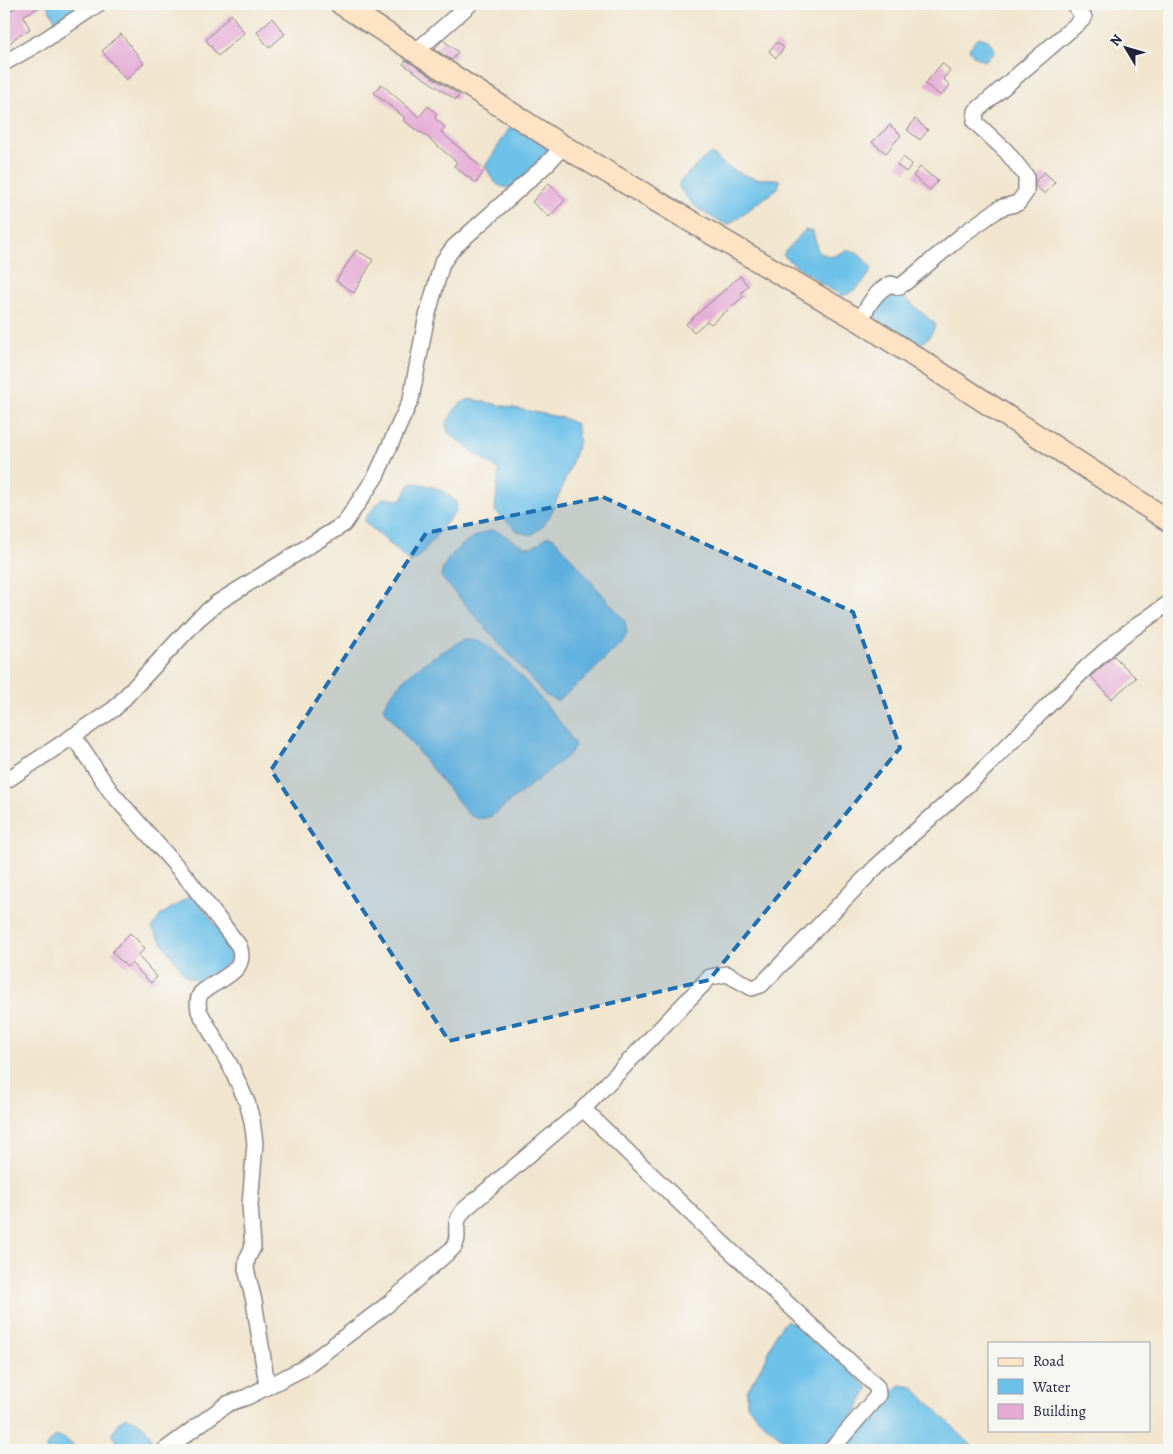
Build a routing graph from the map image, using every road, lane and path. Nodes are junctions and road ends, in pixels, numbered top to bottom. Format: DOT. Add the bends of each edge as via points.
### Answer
graph roads {
  1 [pos="98,4"];
  2 [pos="341,4"];
  3 [pos="470,4"];
  4 [pos="1074,4"];
  5 [pos="416,52"];
  6 [pos="4,63"];
  7 [pos="558,143"];
  8 [pos="860,321"];
  9 [pos="1169,521"];
  10 [pos="1169,603"];
  11 [pos="74,736"];
  12 [pos="4,782"];
  13 [pos="583,1109"];
  14 [pos="267,1385"];
  15 [pos="165,1450"];
  16 [pos="830,1450"];
  1 -- 6 [label="street"];
  2 -- 5 [label="main road"];
  3 -- 5 [label="street"];
  4 -- 8 [label="street" via="1084,18 976,111 975,122 1006,150 1026,176 1026,192 1018,203 1000,208 966,232 899,287 884,286"];
  5 -- 7 [label="main road"];
  7 -- 8 [label="main road"];
  7 -- 11 [label="street" via="557,153 547,164 454,247 442,263 426,320 411,398 376,476 344,524 217,603 114,709"];
  8 -- 9 [label="main road"];
  10 -- 13 [label="street" via="1120,637 1088,666 977,776 876,868 761,985 752,988 727,974 710,977"];
  11 -- 12 [label="street"];
  11 -- 14 [label="street" via="112,792 187,878 239,946 242,955 239,966 201,993 198,1011 235,1076 252,1121 255,1143 250,1205 254,1247 246,1269"];
  13 -- 14 [label="street" via="465,1209 456,1223 456,1243 444,1256 387,1305 302,1369"];
  13 -- 16 [label="street" via="876,1387 878,1395"];
  14 -- 15 [label="street" via="228,1404"];
}
